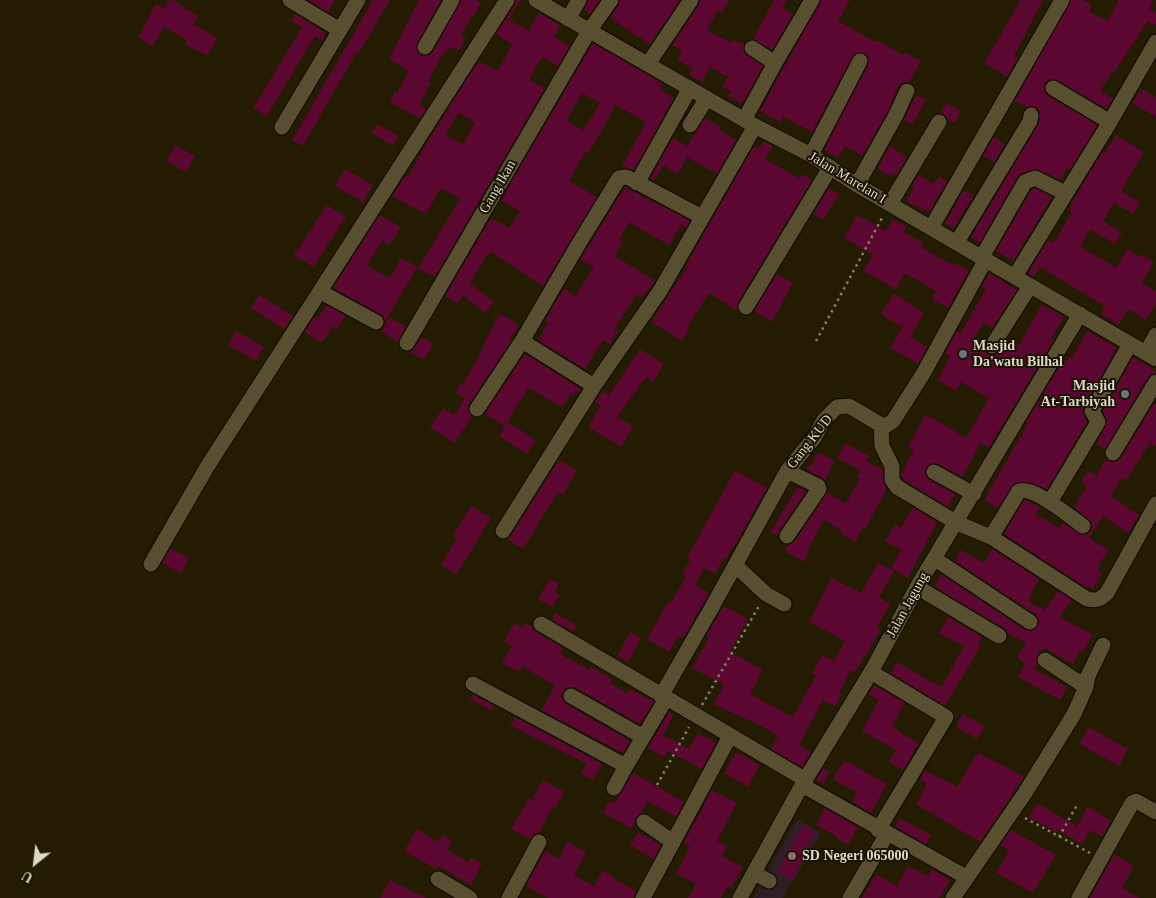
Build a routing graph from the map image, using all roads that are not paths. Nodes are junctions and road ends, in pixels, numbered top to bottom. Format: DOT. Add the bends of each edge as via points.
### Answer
graph roads {
  1 [pos="290,0"];
  2 [pos="358,0"];
  3 [pos="452,0"];
  4 [pos="507,0"];
  5 [pos="536,0"];
  6 [pos="579,0"];
  7 [pos="611,0"];
  8 [pos="691,0"];
  9 [pos="812,0"];
  10 [pos="1062,0"];
  11 [pos="568,19"];
  12 [pos="340,30"];
  13 [pos="590,31"];
  14 [pos="1156,42"];
  15 [pos="425,47"];
  16 [pos="752,48"];
  17 [pos="860,61"];
  18 [pos="775,63"];
  19 [pos="648,64"];
  20 [pos="690,88"];
  21 [pos="1052,88"];
  22 [pos="907,91"];
  23 [pos="707,98"];
  24 [pos="1031,115"];
  25 [pos="939,122"];
  26 [pos="1110,122"];
  27 [pos="750,123"];
  28 [pos="690,125"];
  29 [pos="282,127"];
  30 [pos="811,155"];
  31 [pos="830,168"];
  32 [pos="637,183"];
  33 [pos="857,185"];
  34 [pos="1065,193"];
  35 [pos="890,204"];
  36 [pos="702,217"];
  37 [pos="931,228"];
  38 [pos="957,242"];
  39 [pos="984,258"];
  40 [pos="1015,276"];
  41 [pos="1030,286"];
  42 [pos="321,292"];
  43 [pos="746,307"];
  44 [pos="1080,314"];
  45 [pos="376,322"];
  46 [pos="1156,335"];
  47 [pos="522,341"];
  48 [pos="407,343"];
  49 [pos="1130,344"];
  50 [pos="992,346"];
  51 [pos="1151,356"];
  52 [pos="1156,382"];
  53 [pos="594,386"];
  54 [pos="477,409"];
  55 [pos="881,425"];
  56 [pos="1113,453"];
  57 [pos="787,471"];
  58 [pos="934,472"];
  59 [pos="974,494"];
  60 [pos="1050,502"];
  61 [pos="1156,504"];
  62 [pos="957,523"];
  63 [pos="1083,526"];
  64 [pos="503,531"];
  65 [pos="787,536"];
  66 [pos="991,537"];
  67 [pos="935,559"];
  68 [pos="151,564"];
  69 [pos="736,565"];
  70 [pos="917,587"];
  71 [pos="784,604"];
  72 [pos="1030,622"];
  73 [pos="541,624"];
  74 [pos="1000,636"];
  75 [pos="1103,645"];
  76 [pos="1045,660"];
  77 [pos="872,672"];
  78 [pos="473,684"];
  79 [pos="1086,688"];
  80 [pos="572,696"];
  81 [pos="664,697"];
  82 [pos="730,736"];
  83 [pos="643,737"];
  84 [pos="626,766"];
  85 [pos="804,783"];
  86 [pos="614,788"];
  87 [pos="1156,812"];
  88 [pos="644,822"];
  89 [pos="883,832"];
  90 [pos="539,842"];
  91 [pos="673,842"];
  92 [pos="754,873"];
  93 [pos="966,877"];
  94 [pos="438,879"];
  95 [pos="769,881"];
  96 [pos="470,898"];
  97 [pos="509,898"];
  98 [pos="643,898"];
  99 [pos="740,898"];
  100 [pos="850,898"];
  101 [pos="953,898"];
  102 [pos="1078,898"];
  1 -- 12 [label="street"];
  2 -- 12 [label="street"];
  3 -- 15 [label="street"];
  4 -- 42 [label="street"];
  5 -- 11 [label="street, Jalan Marelan I"];
  6 -- 11 [label="street"];
  7 -- 13 [label="street, Gang Ikan"];
  8 -- 19 [label="street"];
  9 -- 18 [label="street"];
  10 -- 37 [label="street"];
  11 -- 13 [label="street, Jalan Marelan I"];
  12 -- 29 [label="street"];
  13 -- 19 [label="street, Jalan Marelan I"];
  13 -- 48 [label="street, Gang Ikan"];
  14 -- 26 [label="street"];
  16 -- 18 [label="street"];
  17 -- 30 [label="street"];
  18 -- 27 [label="street"];
  19 -- 20 [label="street, Jalan Marelan I"];
  20 -- 23 [label="street, Jalan Marelan I"];
  20 -- 32 [label="street"];
  21 -- 26 [label="street"];
  22 -- 33 [label="street"];
  23 -- 27 [label="street, Jalan Marelan I"];
  23 -- 28 [label="street"];
  24 -- 38 [label="street"];
  25 -- 35 [label="street"];
  26 -- 34 [label="street"];
  27 -- 30 [label="street, Jalan Marelan I"];
  27 -- 36 [label="street"];
  30 -- 31 [label="street, Jalan Marelan I"];
  31 -- 33 [label="street, Jalan Marelan I"];
  31 -- 43 [label="street"];
  32 -- 36 [label="street"];
  32 -- 47 [label="street" via="625,177 619,178"];
  33 -- 35 [label="street, Jalan Marelan I"];
  34 -- 39 [label="street" via="1035,178 1025,182"];
  34 -- 40 [label="street"];
  35 -- 37 [label="street, Jalan Marelan I"];
  36 -- 53 [label="street" via="660,292"];
  37 -- 38 [label="street, Jalan Marelan I"];
  38 -- 39 [label="street, Jalan Marelan I"];
  39 -- 40 [label="street, Jalan Marelan I"];
  39 -- 55 [label="street" via="923,374 893,420"];
  40 -- 41 [label="street, Jalan Marelan I"];
  41 -- 44 [label="street, Jalan Marelan I"];
  41 -- 50 [label="street"];
  42 -- 45 [label="street"];
  42 -- 68 [label="street" via="207,467"];
  44 -- 49 [label="street, Jalan Marelan I"];
  44 -- 59 [label="street, Jalan Jagung"];
  46 -- 51 [label="street"];
  47 -- 53 [label="street"];
  47 -- 54 [label="street"];
  49 -- 51 [label="street, Jalan Marelan I"];
  49 -- 60 [label="street" via="1092,411 1098,422"];
  52 -- 56 [label="street"];
  53 -- 64 [label="street"];
  55 -- 57 [label="street, Gang KUD" via="849,406 838,407 824,420"];
  55 -- 62 [label="street" via="882,446 892,466 894,484"];
  57 -- 65 [label="street" via="818,486 818,489"];
  57 -- 69 [label="street, Gang KUD"];
  58 -- 59 [label="street"];
  59 -- 62 [label="street, Jalan Jagung"];
  60 -- 63 [label="street"];
  60 -- 66 [label="street" via="1028,490 1020,491"];
  61 -- 66 [label="street" via="1107,593 1095,601 1080,595"];
  62 -- 66 [label="street"];
  62 -- 67 [label="street, Jalan Jagung"];
  67 -- 70 [label="street, Jalan Jagung"];
  67 -- 72 [label="street"];
  69 -- 71 [label="street" via="766,594"];
  69 -- 81 [label="street, Gang KUD"];
  70 -- 74 [label="street"];
  70 -- 77 [label="street, Jalan Jagung"];
  73 -- 81 [label="street"];
  75 -- 79 [label="street" via="1088,676"];
  76 -- 79 [label="street"];
  77 -- 85 [label="street, Jalan Jagung"];
  77 -- 89 [label="street" via="946,717"];
  78 -- 84 [label="street"];
  79 -- 93 [label="street" via="1074,714 1013,811"];
  80 -- 83 [label="street"];
  81 -- 82 [label="street"];
  81 -- 83 [label="street, Gang KUD"];
  82 -- 85 [label="street"];
  82 -- 91 [label="street"];
  83 -- 84 [label="street, Gang KUD"];
  84 -- 86 [label="street, Gang KUD"];
  85 -- 89 [label="street"];
  85 -- 92 [label="street, Jalan Jagung"];
  87 -- 102 [label="street" via="1140,802 1132,803"];
  88 -- 91 [label="street"];
  89 -- 93 [label="street"];
  89 -- 100 [label="street"];
  90 -- 97 [label="street"];
  91 -- 98 [label="street"];
  92 -- 95 [label="street"];
  92 -- 99 [label="street, Jalan Jagung"];
  93 -- 101 [label="street"];
  94 -- 96 [label="street"];
}
